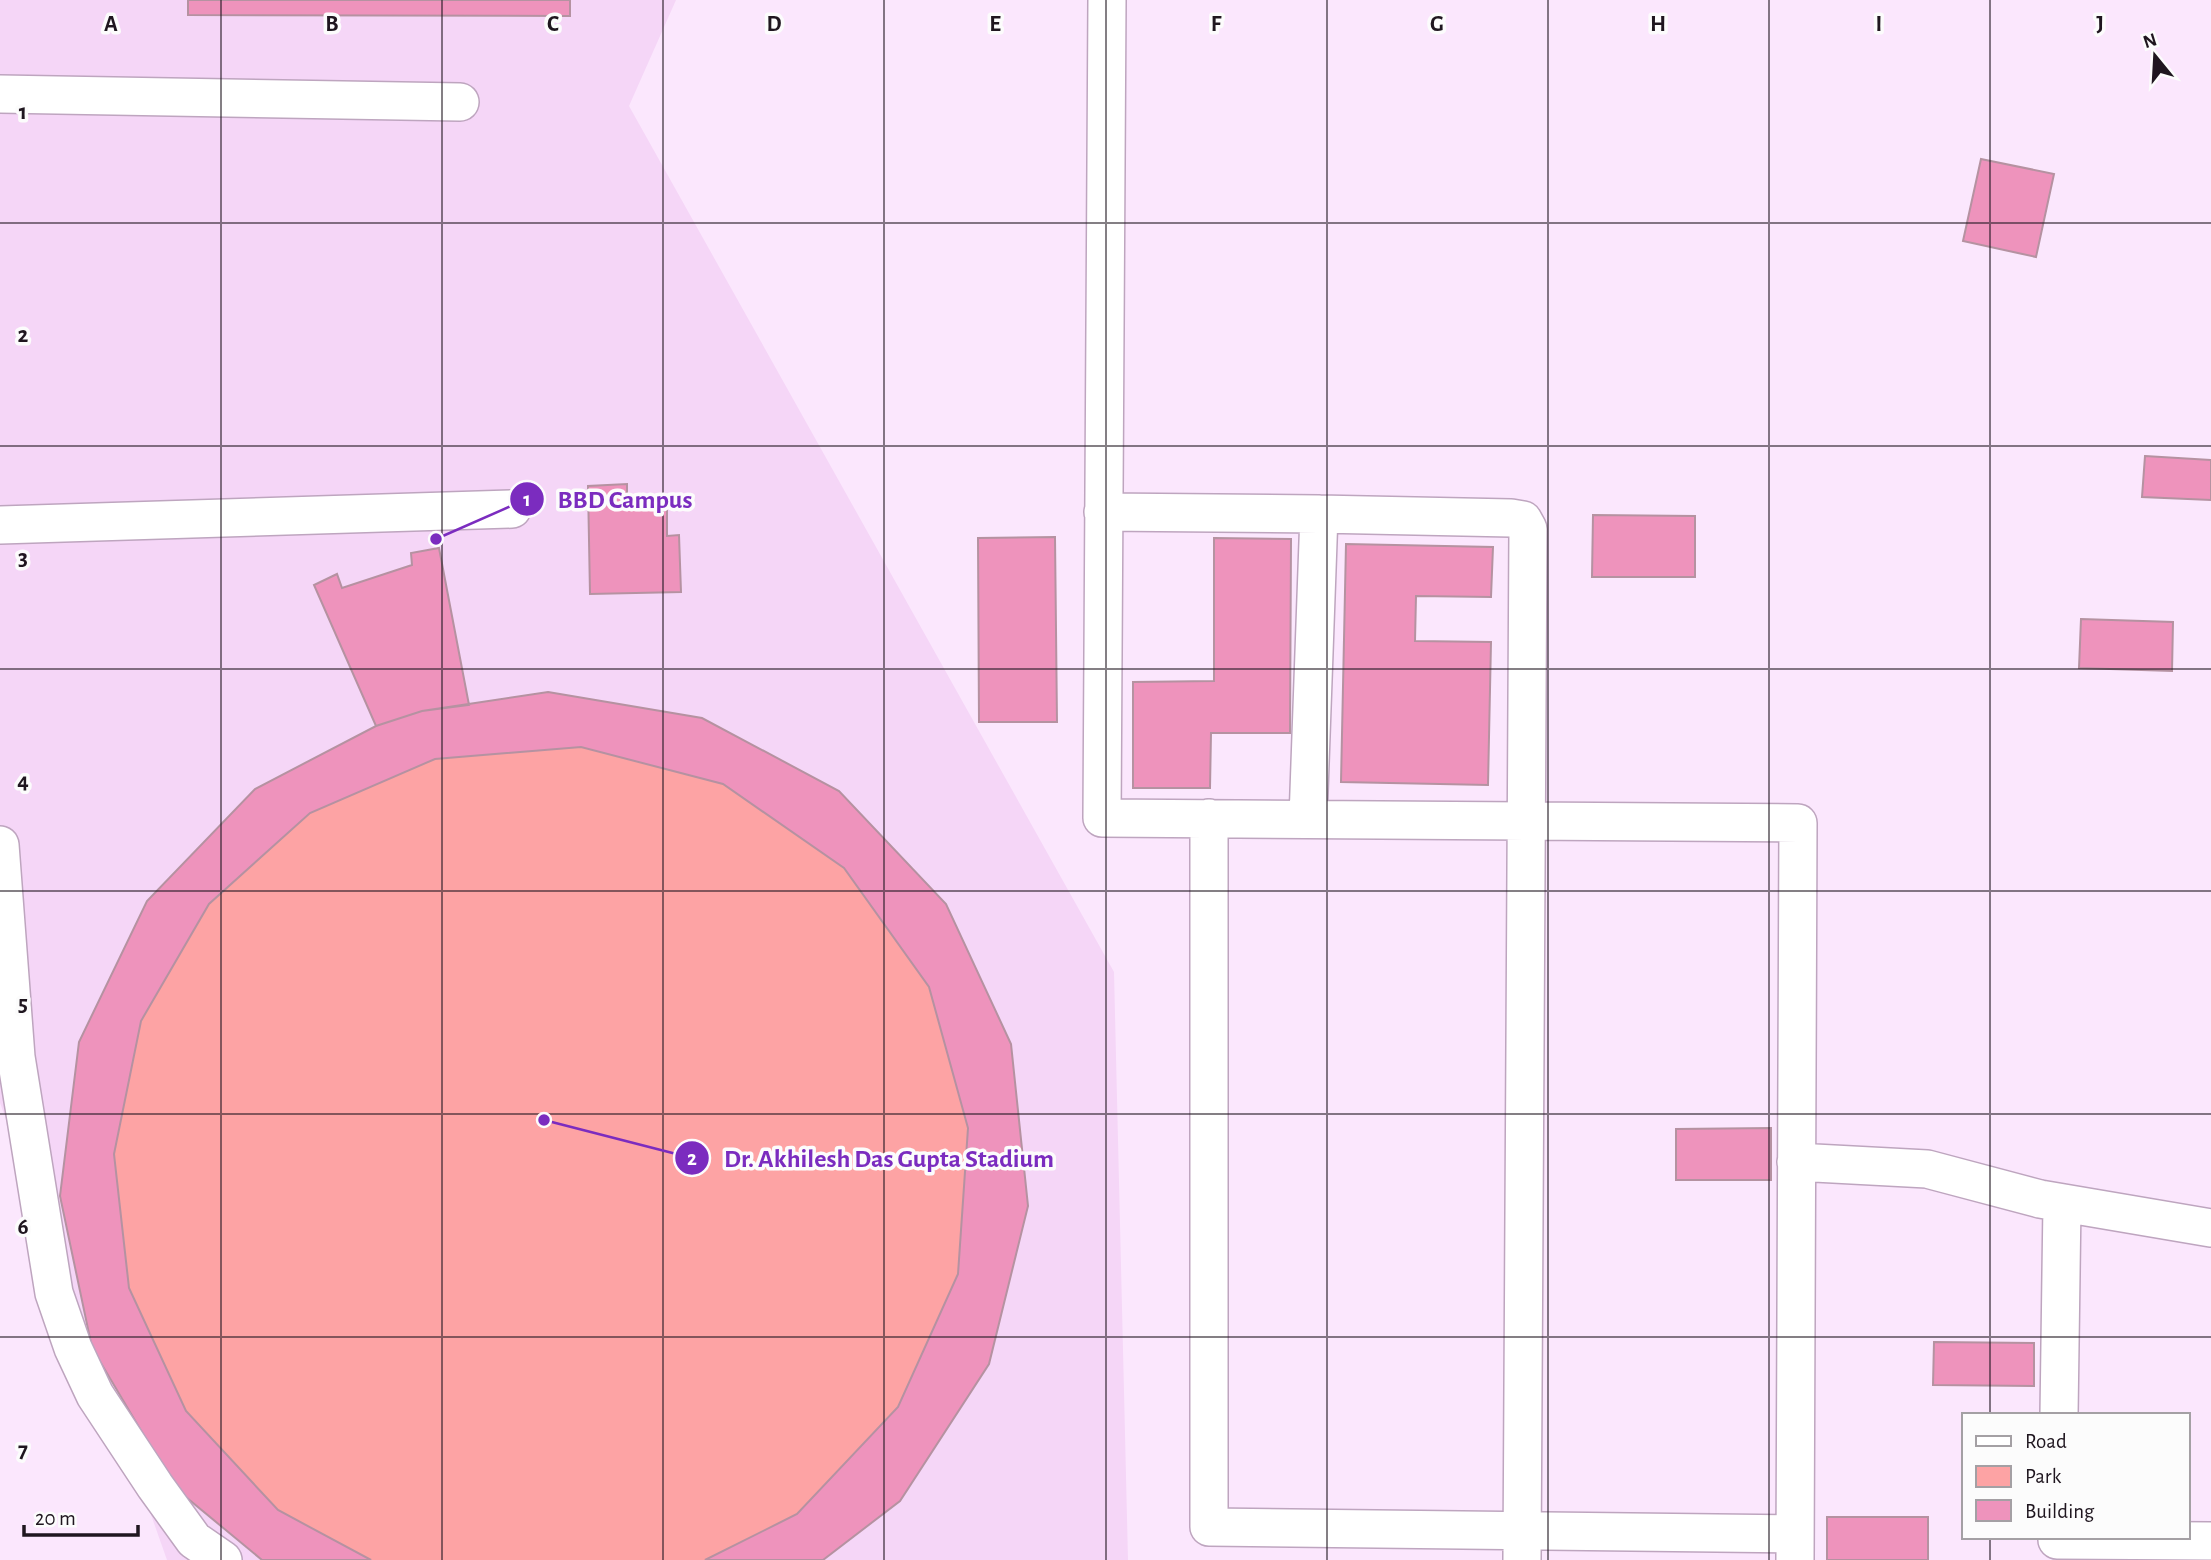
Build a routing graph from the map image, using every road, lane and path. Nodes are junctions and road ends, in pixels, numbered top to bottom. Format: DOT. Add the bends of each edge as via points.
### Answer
graph roads {
  1 [pos="1107,0"];
  2 [pos="0,94"];
  3 [pos="460,102"];
  4 [pos="512,509"];
  5 [pos="1103,512"];
  6 [pos="1319,514"];
  7 [pos="0,525"];
  8 [pos="1209,818"];
  9 [pos="1308,819"];
  10 [pos="1524,820"];
  11 [pos="0,845"];
  12 [pos="1796,1162"];
  13 [pos="2062,1203"];
  14 [pos="2211,1228"];
  15 [pos="2059,1413"];
  16 [pos="2211,1541"];
  17 [pos="1522,1546"];
  18 [pos="2057,1546"];
  19 [pos="1795,1547"];
  20 [pos="223,1560"];
  1 -- 5 [label="street"];
  2 -- 3 [label="street"];
  4 -- 7 [label="street"];
  5 -- 6 [label="street"];
  5 -- 8 [label="street" via="1101,818"];
  6 -- 9 [label="street"];
  6 -- 10 [label="street" via="1522,520 1528,529"];
  8 -- 9 [label="street"];
  8 -- 17 [label="street" via="1209,1527"];
  9 -- 10 [label="street"];
  10 -- 12 [label="street" via="1798,822"];
  10 -- 17 [label="street"];
  11 -- 20 [label="street" via="16,1057 54,1293 72,1348 95,1395 194,1540"];
  12 -- 13 [label="street" via="1927,1169"];
  12 -- 19 [label="street"];
  13 -- 14 [label="street"];
  13 -- 15 [label="street"];
  16 -- 18 [label="street"];
  17 -- 19 [label="street"];
}
